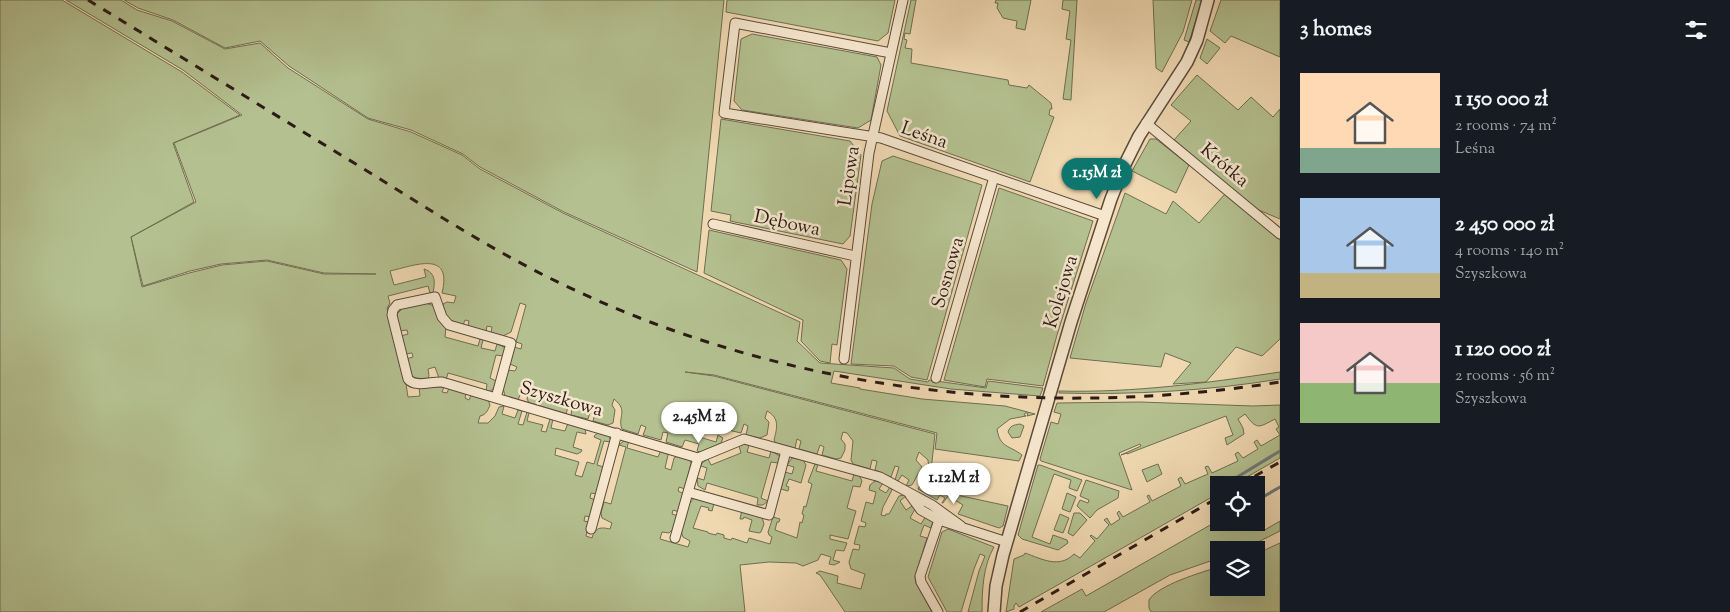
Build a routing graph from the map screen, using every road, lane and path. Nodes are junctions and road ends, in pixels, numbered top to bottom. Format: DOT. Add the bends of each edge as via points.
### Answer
graph roads {
  1 [pos="903,0"];
  2 [pos="1208,0"];
  3 [pos="891,53"];
  4 [pos="1146,123"];
  5 [pos="872,137"];
  6 [pos="994,177"];
  7 [pos="1105,216"];
  8 [pos="712,224"];
  9 [pos="1279,232"];
  10 [pos="855,256"];
  11 [pos="844,358"];
  12 [pos="936,378"];
  13 [pos="496,398"];
  14 [pos="618,433"];
  15 [pos="786,451"];
  16 [pos="698,458"];
  17 [pos="688,492"];
  18 [pos="909,494"];
  19 [pos="939,520"];
  20 [pos="961,526"];
  21 [pos="591,529"];
  22 [pos="675,538"];
  23 [pos="1006,542"];
  24 [pos="938,612"];
  25 [pos="994,612"];
  1 -- 3 [label="street, Lipowa"];
  2 -- 4 [label="street, Kolejowa" via="1187,62"];
  3 -- 5 [label="street, Lipowa"];
  3 -- 5 [label="street, Leśna" via="735,23 724,113"];
  4 -- 7 [label="street, Kolejowa" via="1125,164"];
  4 -- 9 [label="street, Krótka"];
  5 -- 6 [label="street, Leśna"];
  5 -- 10 [label="street, Lipowa"];
  6 -- 7 [label="street, Leśna"];
  6 -- 12 [label="street, Sosnowa"];
  7 -- 23 [label="street, Kolejowa"];
  8 -- 10 [label="street, Dębowa"];
  10 -- 11 [label="street, Lipowa"];
  13 -- 13 [label="street, Szyszkowa" via="442,382 411,383 392,315 397,305 435,297 449,326 511,343"];
  13 -- 14 [label="street, Szyszkowa"];
  14 -- 16 [label="street, Szyszkowa"];
  14 -- 21 [label="street, Szyszkowa"];
  15 -- 16 [label="street" via="744,439"];
  15 -- 17 [label="street" via="769,515"];
  15 -- 18 [label="street" via="880,477"];
  16 -- 17 [label="street"];
  17 -- 22 [label="street"];
  18 -- 19 [label="street" via="921,510"];
  18 -- 20 [label="street" via="932,505"];
  19 -- 20 [label="street"];
  19 -- 24 [label="street" via="920,576"];
  20 -- 23 [label="street"];
  23 -- 25 [label="street, Kolejowa"];
}
